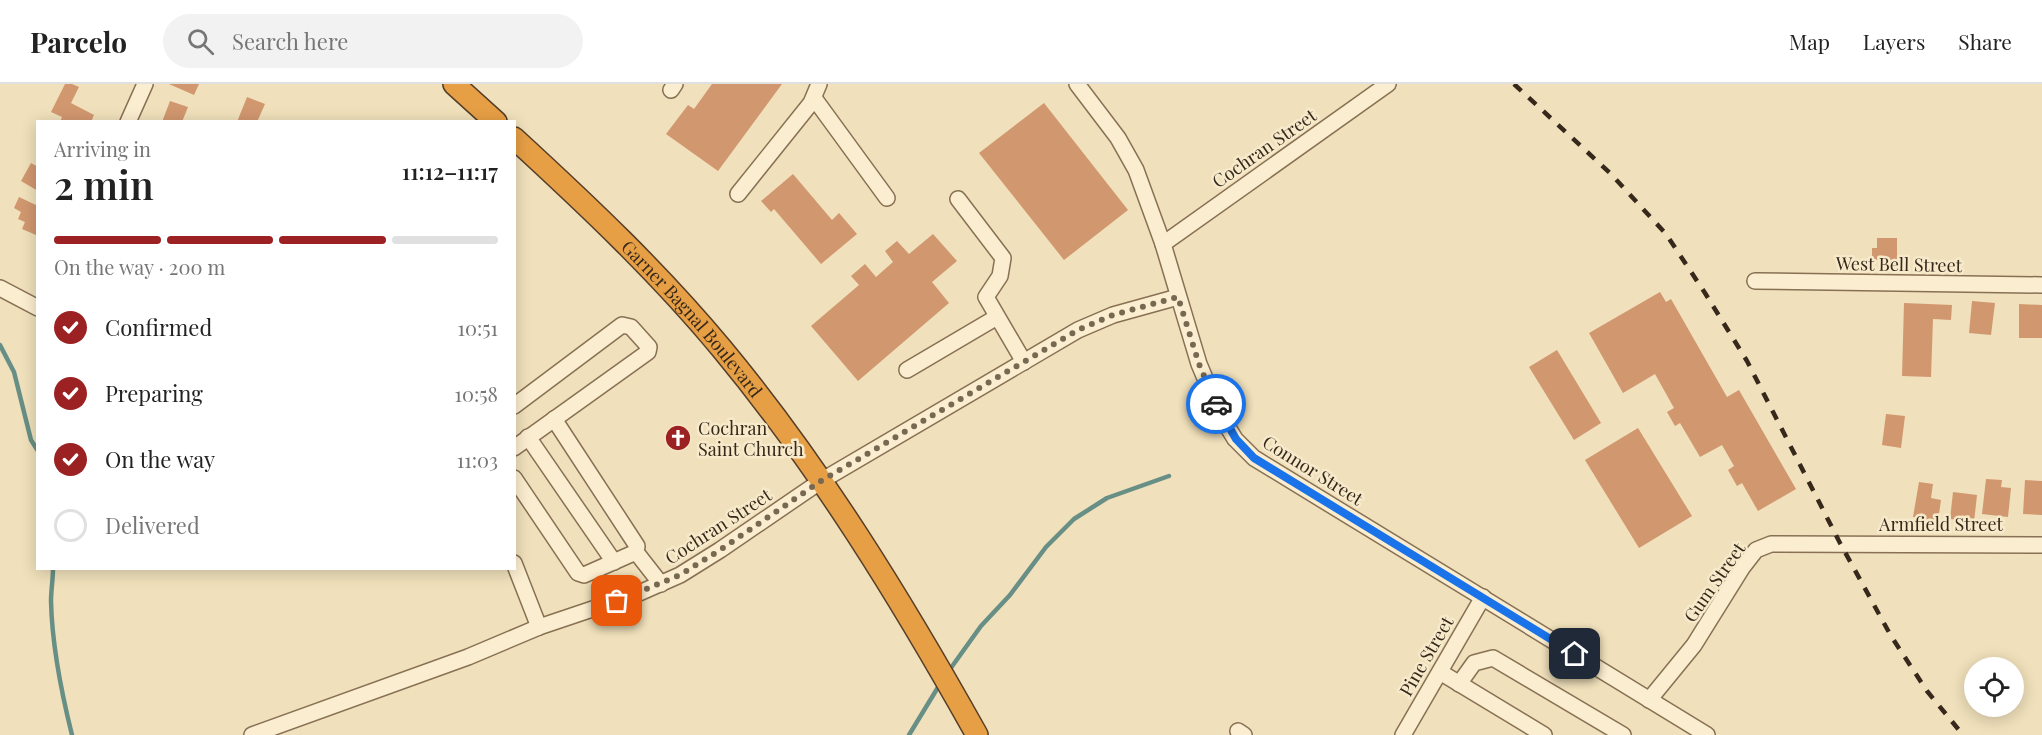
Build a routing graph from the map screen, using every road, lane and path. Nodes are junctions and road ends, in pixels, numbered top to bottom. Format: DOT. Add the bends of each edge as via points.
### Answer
graph roads {
  1 [pos="145,84"];
  2 [pos="454,84"];
  3 [pos="1077,84"];
  4 [pos="1388,84"];
  5 [pos="817,91"];
  6 [pos="129,120"];
  7 [pos="494,120"];
  8 [pos="516,140"];
  9 [pos="738,194"];
  10 [pos="887,198"];
  11 [pos="958,199"];
  12 [pos="1163,244"];
  13 [pos="1755,281"];
  14 [pos="2042,285"];
  15 [pos="0,288"];
  16 [pos="1178,297"];
  17 [pos="36,307"];
  18 [pos="997,316"];
  19 [pos="1024,362"];
  20 [pos="907,370"];
  21 [pos="516,404"];
  22 [pos="554,419"];
  23 [pos="528,437"];
  24 [pos="516,446"];
  25 [pos="516,481"];
  26 [pos="821,481"];
  27 [pos="1840,543"];
  28 [pos="2042,545"];
  29 [pos="636,552"];
  30 [pos="614,562"];
  31 [pos="516,568"];
  32 [pos="661,584"];
  33 [pos="1483,597"];
  34 [pos="538,627"];
  35 [pos="1440,672"];
  36 [pos="1460,684"];
  37 [pos="1649,700"];
  38 [pos="252,735"];
  39 [pos="977,735"];
  40 [pos="1403,735"];
  41 [pos="1544,735"];
  42 [pos="1623,735"];
  43 [pos="1707,735"];
  1 -- 6 [label="street"];
  2 -- 7 [label="highway"];
  3 -- 12 [label="street, Connor Street" via="1118,138 1136,170"];
  4 -- 12 [label="street, Cochran Street"];
  5 -- 9 [label="street"];
  5 -- 10 [label="street"];
  8 -- 26 [label="highway, Garner Bagnal Boulevard" via="614,232 714,340"];
  11 -- 18 [label="street" via="1003,258 1000,276 986,297"];
  12 -- 16 [label="street, Connor Street"];
  13 -- 14 [label="street, West Bell Street"];
  15 -- 17 [label="street"];
  16 -- 19 [label="street, Cochran Street" via="1113,315 1078,330"];
  16 -- 33 [label="street, Connor Street" via="1199,364 1221,416 1254,458"];
  18 -- 19 [label="street"];
  18 -- 20 [label="street"];
  19 -- 26 [label="street, Cochran Street"];
  21 -- 22 [label="street" via="622,325 631,327 649,347 648,352"];
  22 -- 23 [label="street"];
  22 -- 29 [label="street" via="637,546"];
  23 -- 24 [label="street"];
  23 -- 30 [label="street"];
  25 -- 30 [label="street" via="578,573 584,575"];
  26 -- 32 [label="street, Cochran Street" via="720,550"];
  26 -- 39 [label="highway, Garner Bagnal Boulevard" via="870,554"];
  27 -- 28 [label="street, Armfield Street"];
  27 -- 37 [label="street, Gum Street" via="1771,544 1756,550 1694,645"];
  29 -- 30 [label="street"];
  29 -- 32 [label="street"];
  31 -- 34 [label="street"];
  32 -- 34 [label="street, Cochran Street"];
  33 -- 35 [label="street, Pine Street"];
  33 -- 37 [label="street, Connor Street"];
  34 -- 38 [label="street, Cochran Street" via="468,657"];
  35 -- 36 [label="street"];
  35 -- 40 [label="street, Pine Street"];
  36 -- 41 [label="street"];
  36 -- 42 [label="street" via="1474,663 1498,659"];
  37 -- 43 [label="street, Connor Street"];
}
